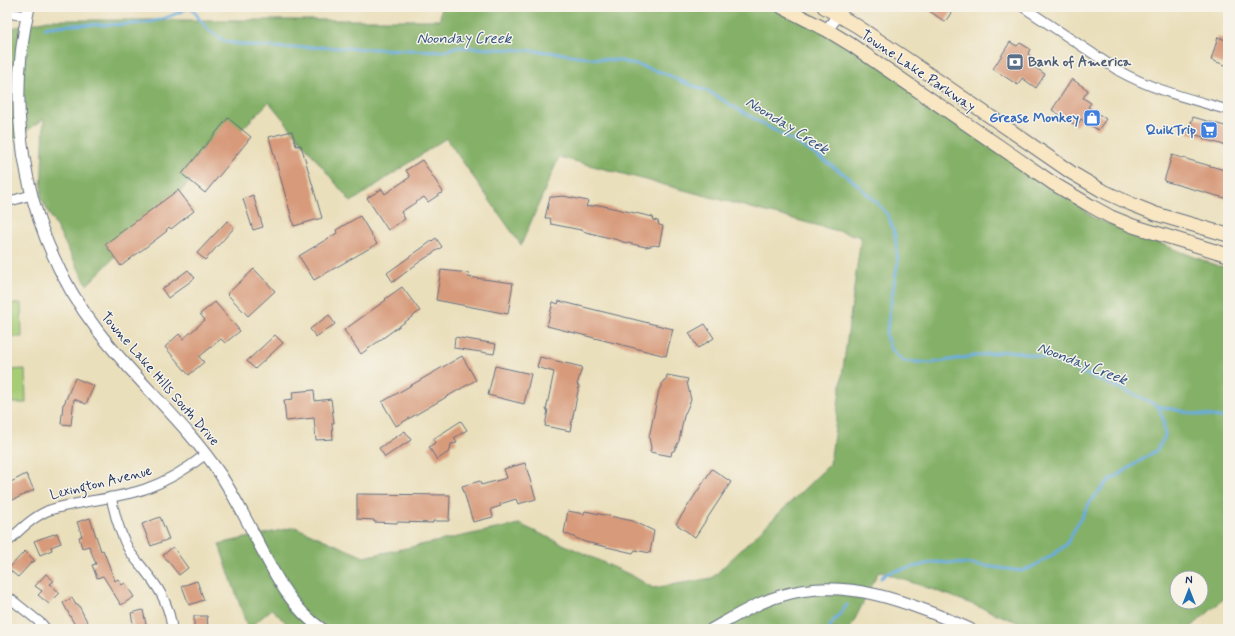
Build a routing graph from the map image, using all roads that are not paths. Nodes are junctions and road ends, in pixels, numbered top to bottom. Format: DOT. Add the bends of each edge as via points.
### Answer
graph roads {
  1 [pos="782,7"];
  2 [pos="1023,7"];
  3 [pos="834,9"];
  4 [pos="28,12"];
  5 [pos="7,13"];
  6 [pos="827,30"];
  7 [pos="1228,110"];
  8 [pos="31,195"];
  9 [pos="7,202"];
  10 [pos="1228,235"];
  11 [pos="1228,255"];
  12 [pos="206,454"];
  13 [pos="111,497"];
  14 [pos="7,543"];
  15 [pos="7,596"];
  16 [pos="46,629"];
  17 [pos="172,629"];
  18 [pos="322,629"];
  19 [pos="712,629"];
  20 [pos="970,629"];
  1 -- 6 [label="main road, Towne Lake Parkway"];
  2 -- 7 [label="street" via="1132,79"];
  3 -- 6 [label="street"];
  3 -- 10 [label="main road, Towne Lake Parkway" via="1101,190 1156,214"];
  4 -- 5 [label="street"];
  4 -- 8 [label="street, Towne Lake Hills South Drive" via="21,54 19,105 22,144"];
  6 -- 11 [label="main road, Towne Lake Parkway" via="1054,184 1091,206 1133,226"];
  8 -- 9 [label="street"];
  8 -- 12 [label="street, Towne Lake Hills South Drive" via="55,260 89,320"];
  12 -- 13 [label="street, Lexington Avenue" via="183,471 157,484"];
  12 -- 18 [label="street, Towne Lake Hills South Drive" via="237,502 284,589 303,612"];
  13 -- 14 [label="street, Lexington Avenue" via="60,506 47,511 34,518"];
  13 -- 17 [label="street" via="120,532 130,552 162,595"];
  15 -- 16 [label="street"];
  19 -- 20 [label="street" via="781,596 808,589 836,588 877,594"];
}
